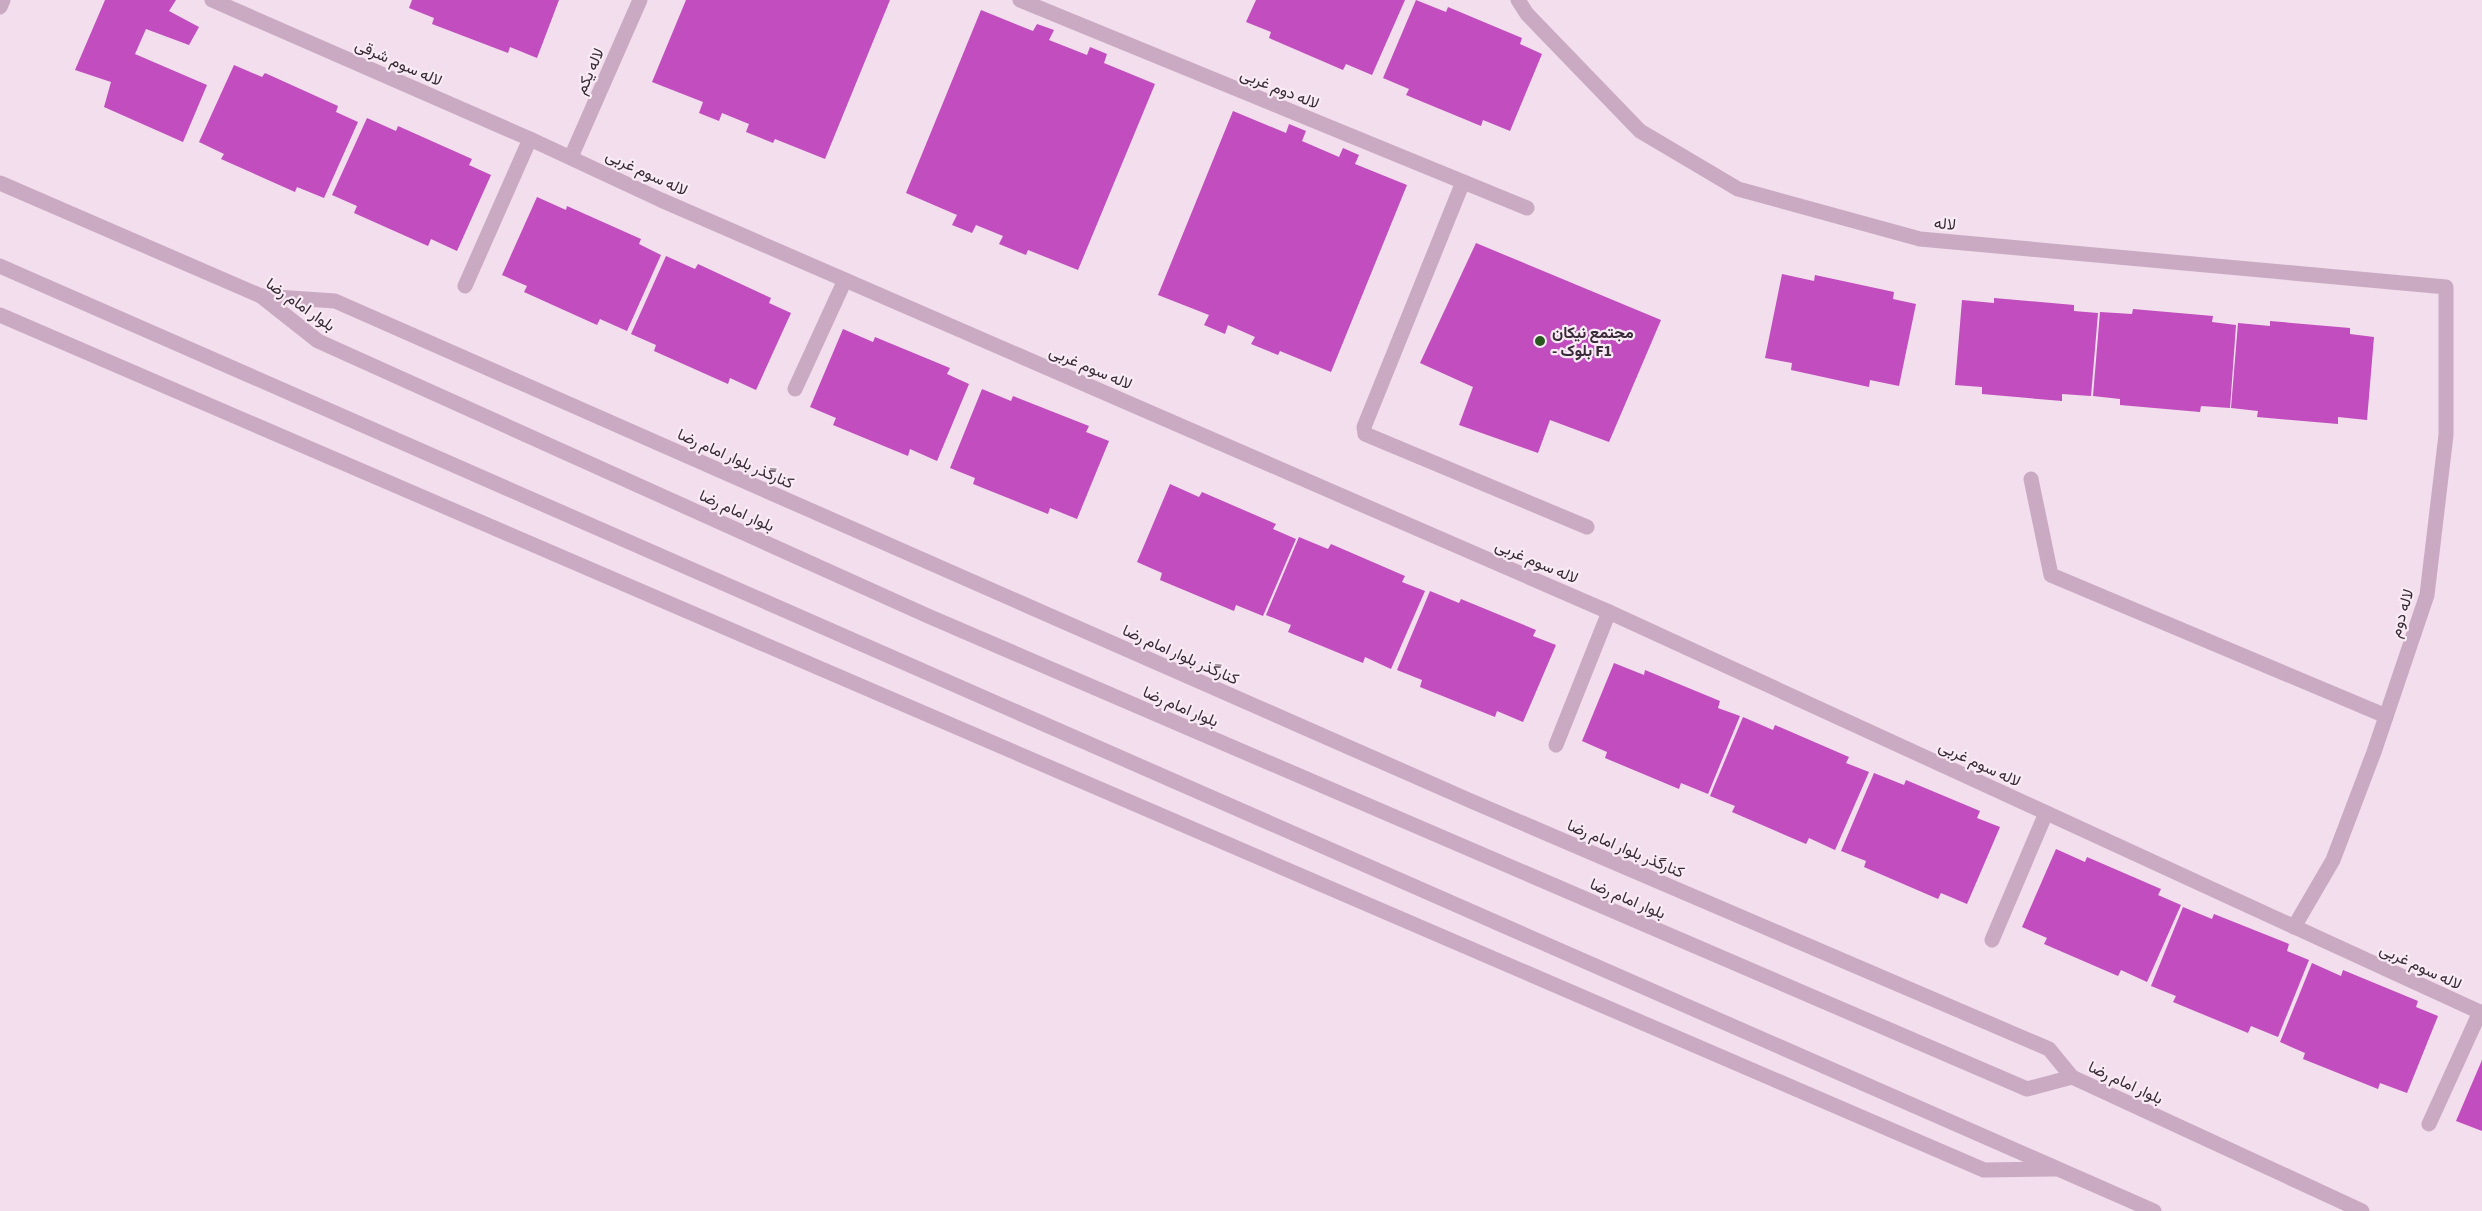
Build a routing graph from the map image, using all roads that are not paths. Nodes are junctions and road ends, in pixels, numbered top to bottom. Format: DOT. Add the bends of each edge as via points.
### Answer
graph roads {
  1 [pos="3,0"];
  2 [pos="212,0"];
  3 [pos="640,0"];
  4 [pos="1020,0"];
  5 [pos="1518,0"];
  6 [pos="0,7"];
  7 [pos="530,139"];
  8 [pos="571,157"];
  9 [pos="1463,182"];
  10 [pos="0,183"];
  11 [pos="1527,208"];
  12 [pos="0,266"];
  13 [pos="845,280"];
  14 [pos="465,286"];
  15 [pos="2446,287"];
  16 [pos="261,296"];
  17 [pos="0,315"];
  18 [pos="795,389"];
  19 [pos="2031,479"];
  20 [pos="1587,527"];
  21 [pos="1609,612"];
  22 [pos="2386,716"];
  23 [pos="1556,745"];
  24 [pos="2046,813"];
  25 [pos="2294,927"];
  26 [pos="1992,940"];
  27 [pos="2481,1013"];
  28 [pos="2072,1077"];
  29 [pos="2429,1124"];
  30 [pos="2060,1168"];
  31 [pos="2154,1211"];
  32 [pos="2362,1211"];
  1 -- 6 [label="street"];
  2 -- 7 [label="street, لاله سوم شرقی"];
  3 -- 8 [label="street, لاله یکم"];
  4 -- 9 [label="street, لاله دوم غربی"];
  5 -- 15 [label="street, لاله" via="1640,131 1738,189 1920,239"];
  7 -- 8 [label="street, لاله سوم شرقی"];
  7 -- 14 [label="street"];
  8 -- 13 [label="street, لاله سوم غربی"];
  9 -- 11 [label="street, لاله دوم غربی"];
  9 -- 20 [label="street" via="1364,427 1365,434"];
  10 -- 16 [label="street, بلوار امام رضا"];
  12 -- 30 [label="street"];
  13 -- 18 [label="street"];
  13 -- 21 [label="street, لاله سوم غربی"];
  15 -- 22 [label="street, لاله دوم" via="2446,435 2427,595"];
  16 -- 28 [label="street, کنارگذر بلوار امام رضا" via="335,302 1471,801 2049,1049"];
  16 -- 28 [label="street, بلوار امام رضا" via="318,341 950,626 2026,1089"];
  17 -- 30 [label="street" via="1984,1170"];
  19 -- 22 [label="street" via="2051,575"];
  21 -- 23 [label="street"];
  21 -- 24 [label="street, لاله سوم غربی"];
  22 -- 25 [label="street, لاله دوم" via="2333,860"];
  24 -- 25 [label="street, لاله سوم غربی"];
  24 -- 26 [label="street"];
  25 -- 27 [label="street, لاله سوم غربی"];
  27 -- 29 [label="street"];
  28 -- 32 [label="street, بلوار امام رضا"];
  30 -- 31 [label="street"];
}
